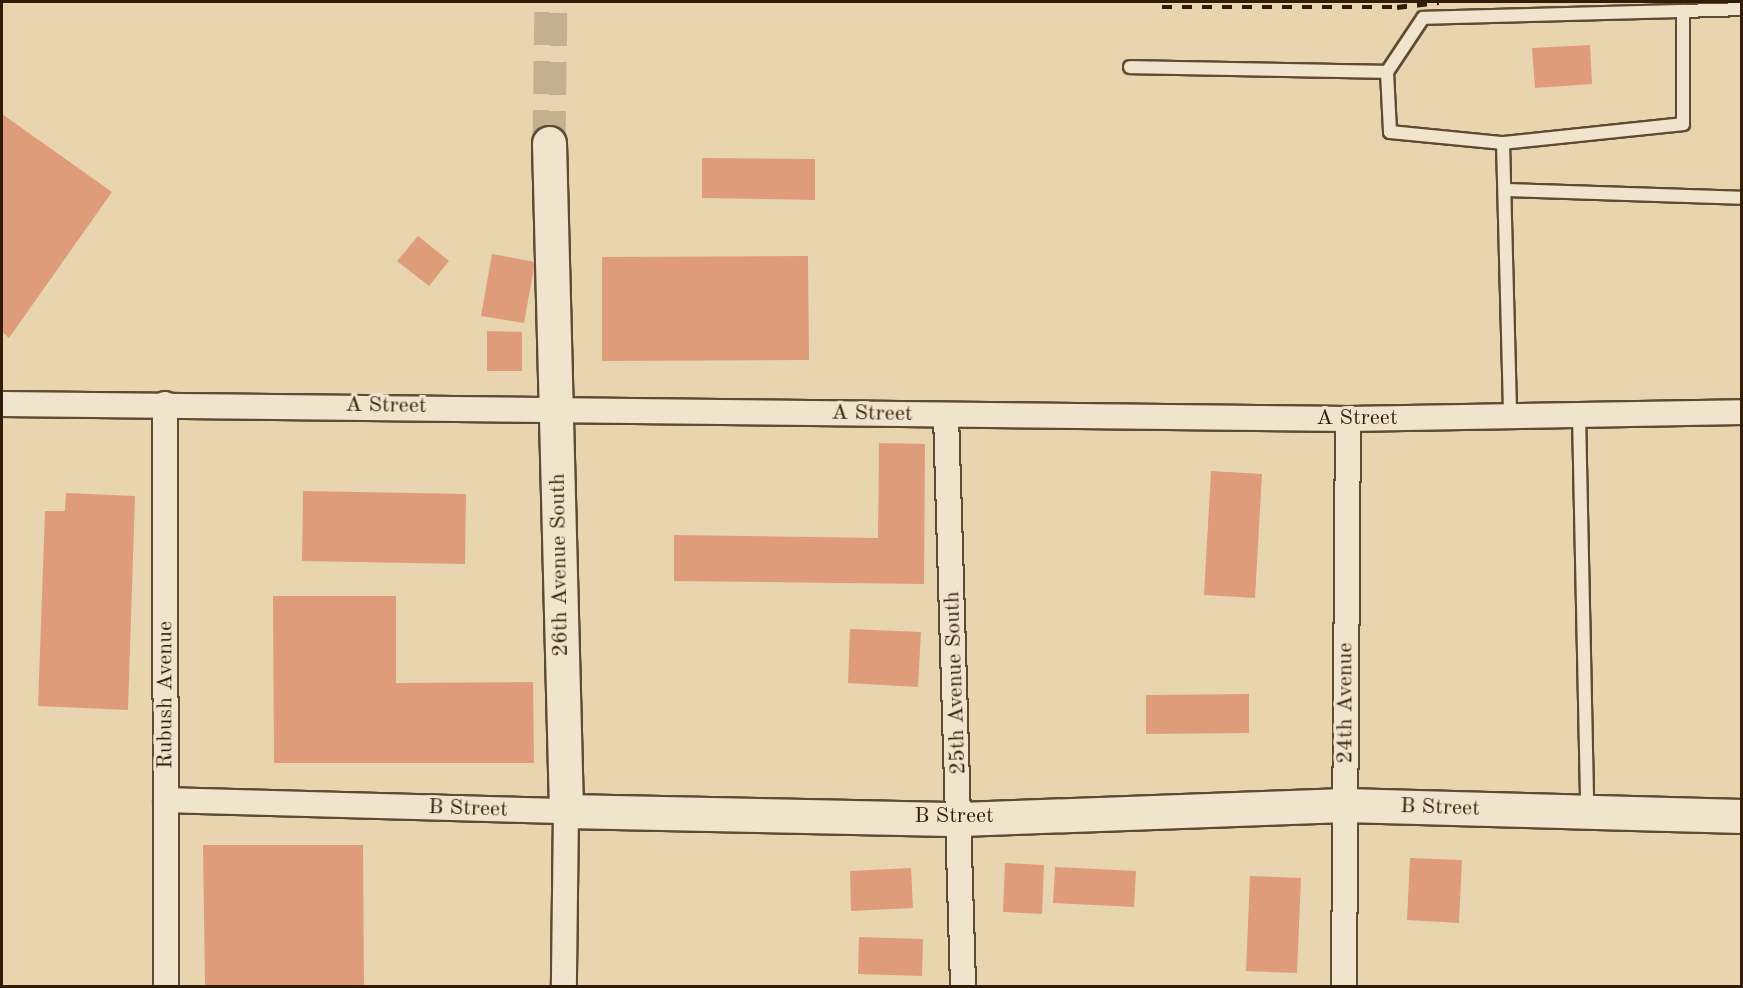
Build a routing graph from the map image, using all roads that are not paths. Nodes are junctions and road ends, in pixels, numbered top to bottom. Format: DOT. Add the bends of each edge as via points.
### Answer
graph roads {
  1 [pos="1742,9"];
  2 [pos="1683,11"];
  3 [pos="1130,67"];
  4 [pos="1387,72"];
  5 [pos="549,143"];
  6 [pos="1503,143"];
  7 [pos="1505,190"];
  8 [pos="1742,198"];
  9 [pos="2,404"];
  10 [pos="165,404"];
  11 [pos="557,408"];
  12 [pos="1742,412"];
  13 [pos="946,415"];
  14 [pos="1579,415"];
  15 [pos="1510,416"];
  16 [pos="1348,419"];
  17 [pos="166,800"];
  18 [pos="1345,805"];
  19 [pos="566,811"];
  20 [pos="1587,812"];
  21 [pos="1742,816"];
  22 [pos="961,819"];
  23 [pos="166,987"];
  24 [pos="564,987"];
  25 [pos="963,987"];
  26 [pos="1344,987"];
  1 -- 2 [label="lane"];
  2 -- 4 [label="lane" via="1423,18"];
  2 -- 6 [label="lane" via="1683,124"];
  3 -- 4 [label="lane"];
  4 -- 6 [label="lane" via="1390,132"];
  5 -- 11 [label="street, 26th Avenue South"];
  6 -- 7 [label="lane"];
  7 -- 8 [label="lane"];
  7 -- 15 [label="lane"];
  9 -- 10 [label="street, A Street"];
  10 -- 11 [label="street, A Street"];
  10 -- 17 [label="street, Rubush Avenue"];
  11 -- 13 [label="street, A Street"];
  11 -- 19 [label="street, 26th Avenue South"];
  12 -- 14 [label="street, A Street"];
  13 -- 16 [label="street, A Street"];
  13 -- 22 [label="street, 25th Avenue South"];
  14 -- 15 [label="street, A Street"];
  14 -- 20 [label="lane"];
  15 -- 16 [label="street, A Street"];
  16 -- 18 [label="street, 24th Avenue"];
  17 -- 19 [label="street, B Street"];
  17 -- 23 [label="street, Rubush Avenue"];
  18 -- 20 [label="street, B Street"];
  18 -- 22 [label="street, B Street"];
  18 -- 26 [label="street, 24th Avenue"];
  19 -- 22 [label="street, B Street"];
  19 -- 24 [label="street, 26th Avenue South"];
  20 -- 21 [label="street, B Street"];
  22 -- 25 [label="street, 25th Avenue South"];
}
